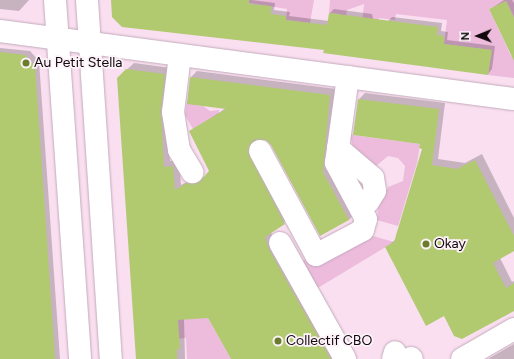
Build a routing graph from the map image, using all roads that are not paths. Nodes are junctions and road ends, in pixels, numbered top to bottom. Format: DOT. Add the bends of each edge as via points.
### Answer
graph roads {
  1 [pos="55,0"];
  2 [pos="87,0"];
  3 [pos="0,31"];
  4 [pos="57,39"];
  5 [pos="90,43"];
  6 [pos="180,55"];
  7 [pos="348,77"];
  8 [pos="514,100"];
  9 [pos="338,148"];
  10 [pos="260,151"];
  11 [pos="192,172"];
  12 [pos="368,202"];
  13 [pos="280,243"];
  14 [pos="514,329"];
  15 [pos="80,359"];
  16 [pos="111,359"];
  17 [pos="346,359"];
  18 [pos="462,359"];
  1 -- 4 [label="street"];
  2 -- 5 [label="street"];
  3 -- 4 [label="street"];
  4 -- 5 [label="street"];
  4 -- 15 [label="street"];
  5 -- 6 [label="street"];
  5 -- 16 [label="street"];
  6 -- 7 [label="street"];
  6 -- 11 [label="street" via="173,112 179,150"];
  7 -- 8 [label="street"];
  7 -- 9 [label="street"];
  9 -- 10 [label="street" via="336,162 366,219 363,230 316,255"];
  9 -- 12 [label="street" via="373,178 375,191"];
  13 -- 17 [label="street"];
  14 -- 18 [label="street"];
}
